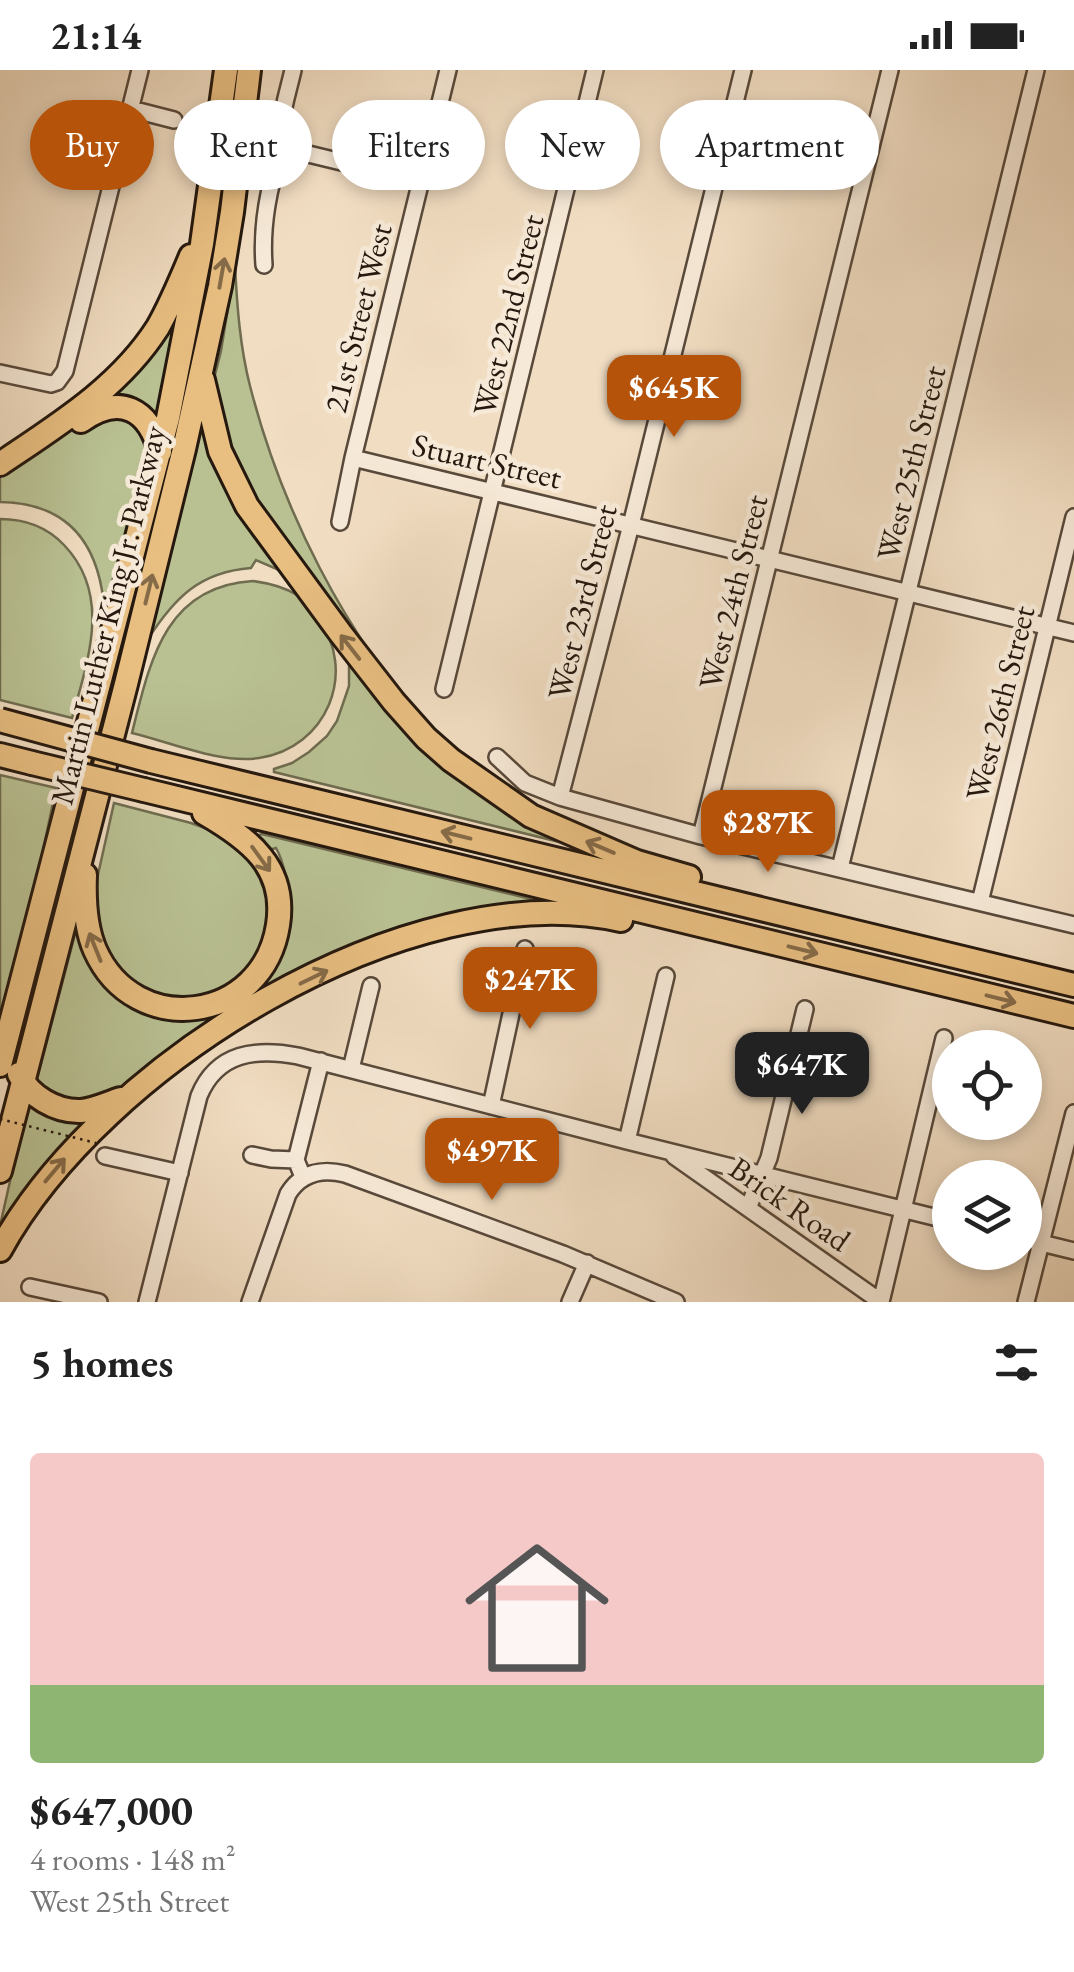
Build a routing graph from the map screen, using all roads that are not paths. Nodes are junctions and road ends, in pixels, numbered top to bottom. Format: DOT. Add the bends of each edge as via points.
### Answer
graph roads {
  1 [pos="140,70"];
  2 [pos="226,70"];
  3 [pos="249,70"];
  4 [pos="293,70"];
  5 [pos="448,70"];
  6 [pos="596,70"];
  7 [pos="743,70"];
  8 [pos="890,70"];
  9 [pos="1036,70"];
  10 [pos="133,100"];
  11 [pos="223,100"];
  12 [pos="286,100"];
  13 [pos="440,100"];
  14 [pos="154,115"];
  15 [pos="174,120"];
  16 [pos="111,190"];
  17 [pos="207,190"];
  18 [pos="211,190"];
  19 [pos="269,190"];
  20 [pos="418,190"];
  21 [pos="264,265"];
  22 [pos="0,373"];
  23 [pos="201,373"];
  24 [pos="98,394"];
  25 [pos="168,418"];
  26 [pos="184,449"];
  27 [pos="160,452"];
  28 [pos="353,458"];
  29 [pos="0,464"];
  30 [pos="0,478"];
  31 [pos="492,491"];
  32 [pos="1074,517"];
  33 [pos="340,522"];
  34 [pos="631,524"];
  35 [pos="771,558"];
  36 [pos="908,592"];
  37 [pos="1047,626"];
  38 [pos="1074,633"];
  39 [pos="444,689"];
  40 [pos="0,720"];
  41 [pos="0,755"];
  42 [pos="497,758"];
  43 [pos="560,798"];
  44 [pos="94,801"];
  45 [pos="184,802"];
  46 [pos="701,836"];
  47 [pos="840,868"];
  48 [pos="980,902"];
  49 [pos="755,908"];
  50 [pos="1074,925"];
  51 [pos="708,926"];
  52 [pos="525,949"];
  53 [pos="666,976"];
  54 [pos="371,986"];
  55 [pos="1074,986"];
  56 [pos="805,1009"];
  57 [pos="14,1011"];
  58 [pos="1074,1016"];
  59 [pos="321,1061"];
  60 [pos="0,1065"];
  61 [pos="351,1069"];
  62 [pos="152,1078"];
  63 [pos="23,1082"];
  64 [pos="932,1090"];
  65 [pos="491,1106"];
  66 [pos="1074,1113"];
  67 [pos="627,1141"];
  68 [pos="101,1149"];
  69 [pos="666,1150"];
  70 [pos="252,1154"];
  71 [pos="296,1160"];
  72 [pos="0,1171"];
  73 [pos="180,1174"];
  74 [pos="763,1175"];
  75 [pos="303,1177"];
  76 [pos="748,1208"];
  77 [pos="904,1210"];
  78 [pos="932,1217"];
  79 [pos="1042,1244"];
  80 [pos="0,1250"];
  81 [pos="1074,1252"];
  82 [pos="587,1263"];
  83 [pos="1035,1270"];
  84 [pos="30,1287"];
  85 [pos="98,1302"];
  86 [pos="147,1302"];
  87 [pos="251,1302"];
  88 [pos="570,1302"];
  89 [pos="676,1302"];
  90 [pos="881,1302"];
  91 [pos="1026,1302"];
  1 -- 10 [label="street"];
  2 -- 11 [label="highway, Martin Luther King Jr. Parkway"];
  23 -- 3 [label="highway, Martin Luther King Jr. Parkway, one-way" via="232,212"];
  4 -- 12 [label="street"];
  5 -- 13 [label="street, 21st Street West"];
  6 -- 31 [label="street, West 22nd Street"];
  7 -- 34 [label="street, West 23rd Street"];
  8 -- 35 [label="street, West 24th Street"];
  9 -- 36 [label="street, West 25th Street"];
  14 -- 15 [label="street"];
  16 -- 22 [label="street" via="58,382"];
  17 -- 24 [label="highway" via="167,311"];
  18 -- 25 [label="highway, Martin Luther King Jr. Parkway"];
  19 -- 21 [label="street"];
  20 -- 28 [label="street, 21st Street West"];
  23 -- 26 [label="highway, Martin Luther King Jr. Parkway"];
  49 -- 23 [label="highway, one-way" via="700,880 637,862 531,816 426,738 246,506 220,452"];
  24 -- 25 [label="highway" via="135,398"];
  24 -- 29 [label="highway"];
  25 -- 26 [label="highway"];
  25 -- 27 [label="highway, Martin Luther King Jr. Parkway"];
  44 -- 26 [label="highway, Martin Luther King Jr. Parkway, one-way"];
  27 -- 30 [label="highway" via="144,417 104,409"];
  27 -- 57 [label="highway, Martin Luther King Jr. Parkway"];
  28 -- 31 [label="street, Stuart Street"];
  28 -- 33 [label="street, 21st Street West"];
  31 -- 34 [label="street, Stuart Street"];
  31 -- 39 [label="street, West 22nd Street"];
  32 -- 37 [label="street, West 26th Street"];
  34 -- 35 [label="street, Stuart Street"];
  34 -- 43 [label="street, West 23rd Street"];
  35 -- 36 [label="street, Stuart Street"];
  35 -- 46 [label="street, West 24th Street"];
  36 -- 37 [label="street, Stuart Street"];
  36 -- 47 [label="street, West 25th Street"];
  37 -- 38 [label="street, Stuart Street"];
  37 -- 48 [label="street, West 26th Street"];
  49 -- 40 [label="highway, one-way, bridge"];
  41 -- 45 [label="highway, bridge"];
  42 -- 43 [label="street" via="525,783"];
  43 -- 46 [label="street"];
  45 -- 44 [label="highway, one-way" via="255,848 279,901 273,948 256,976 218,1003 187,1009 129,994 92,946 84,894"];
  44 -- 63 [label="highway, Martin Luther King Jr. Parkway"];
  45 -- 51 [label="highway"];
  46 -- 47 [label="street"];
  47 -- 48 [label="street"];
  48 -- 50 [label="street"];
  49 -- 55 [label="highway"];
  51 -- 58 [label="highway, one-way"];
  62 -- 51 [label="highway, one-way" via="304,981 438,928 542,912 670,931"];
  52 -- 65 [label="street"];
  53 -- 67 [label="street"];
  54 -- 61 [label="street"];
  56 -- 74 [label="street"];
  57 -- 60 [label="highway, Martin Luther King Jr. Parkway"];
  57 -- 63 [label="highway" via="15,1060"];
  59 -- 61 [label="street"];
  59 -- 71 [label="street"];
  59 -- 73 [label="street" via="263,1051 216,1070 198,1096"];
  61 -- 65 [label="street"];
  62 -- 63 [label="highway" via="124,1098 81,1111 48,1104"];
  80 -- 62 [label="highway, one-way" via="60,1163"];
  63 -- 72 [label="highway, Martin Luther King Jr. Parkway"];
  64 -- 77 [label="street"];
  65 -- 67 [label="street"];
  66 -- 79 [label="street"];
  67 -- 69 [label="street"];
  68 -- 73 [label="street"];
  69 -- 74 [label="street"];
  69 -- 76 [label="street, Brick Road"];
  70 -- 71 [label="street"];
  71 -- 75 [label="street"];
  73 -- 86 [label="street"];
  74 -- 76 [label="street"];
  74 -- 77 [label="street"];
  75 -- 82 [label="street" via="345,1174"];
  75 -- 87 [label="street" via="284,1202"];
  76 -- 90 [label="street, Brick Road"];
  77 -- 78 [label="street"];
  77 -- 90 [label="street"];
  79 -- 81 [label="street"];
  82 -- 88 [label="street"];
  82 -- 89 [label="street"];
  83 -- 91 [label="street"];
  84 -- 85 [label="street"];
}
